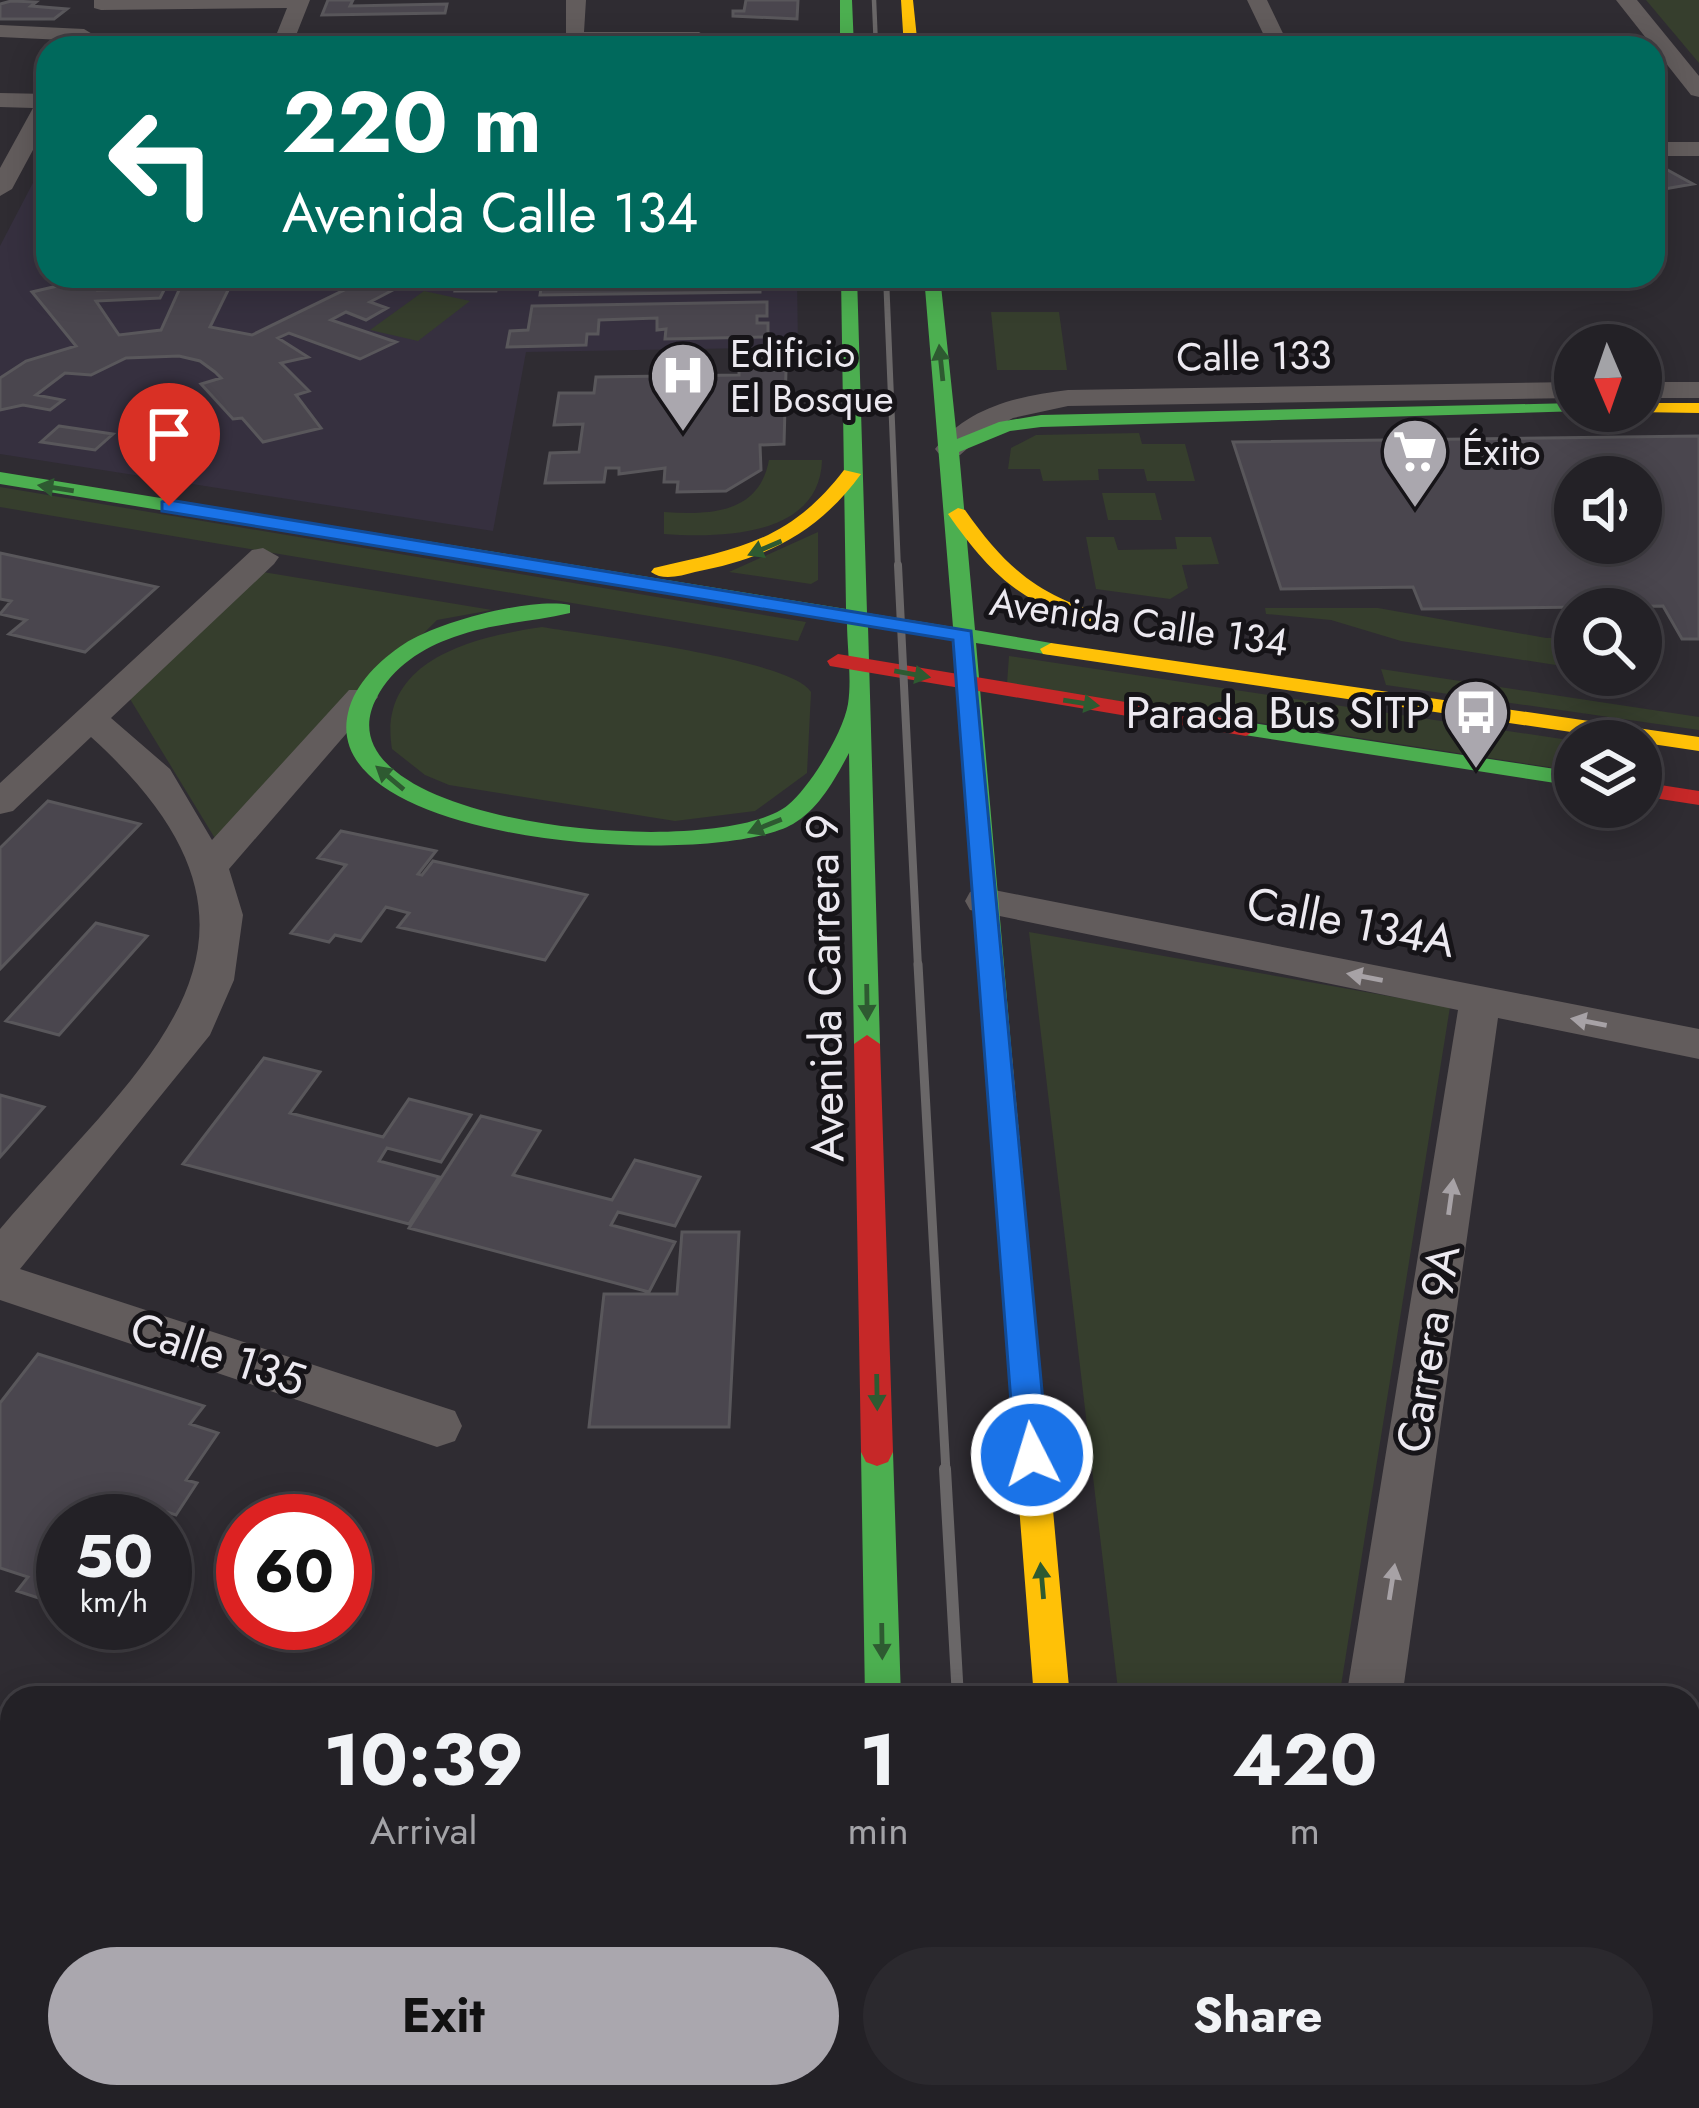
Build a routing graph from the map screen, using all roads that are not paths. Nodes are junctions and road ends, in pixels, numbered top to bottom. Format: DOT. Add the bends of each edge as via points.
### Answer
graph roads {
  1 [pos="576,0"];
  2 [pos="846,0"];
  3 [pos="907,0"];
  4 [pos="1257,0"];
  5 [pos="1626,0"];
  6 [pos="300,1"];
  7 [pos="102,2"];
  8 [pos="0,31"];
  9 [pos="36,36"];
  10 [pos="83,36"];
  11 [pos="286,36"];
  12 [pos="567,36"];
  13 [pos="847,36"];
  14 [pos="910,36"];
  15 [pos="1274,36"];
  16 [pos="1650,36"];
  17 [pos="1665,58"];
  18 [pos="1665,77"];
  19 [pos="1691,97"];
  20 [pos="0,100"];
  21 [pos="36,102"];
  22 [pos="36,123"];
  23 [pos="1699,148"];
  24 [pos="1665,149"];
  25 [pos="2,182"];
  26 [pos="849,288"];
  27 [pos="933,288"];
  28 [pos="1554,390"];
  29 [pos="1662,390"];
  30 [pos="1699,390"];
  31 [pos="1193,397"];
  32 [pos="1699,407"];
  33 [pos="1554,408"];
  34 [pos="1662,408"];
  35 [pos="1113,419"];
  36 [pos="950,449"];
  37 [pos="851,474"];
  38 [pos="0,478"];
  39 [pos="958,514"];
  40 [pos="227,551"];
  41 [pos="275,559"];
  42 [pos="590,576"];
  43 [pos="471,593"];
  44 [pos="858,620"];
  45 [pos="1142,627"];
  46 [pos="963,636"];
  47 [pos="814,656"];
  48 [pos="1346,662"];
  49 [pos="859,664"];
  50 [pos="1211,672"];
  51 [pos="966,684"];
  52 [pos="361,697"];
  53 [pos="860,705"];
  54 [pos="91,718"];
  55 [pos="1699,744"];
  56 [pos="1554,776"];
  57 [pos="1662,792"];
  58 [pos="1699,798"];
  59 [pos="0,803"];
  60 [pos="209,867"];
  61 [pos="984,901"];
  62 [pos="1480,1000"];
  63 [pos="1699,1043"];
  64 [pos="0,1261"];
  65 [pos="0,1281"];
  66 [pos="437,1426"];
  67 [pos="883,1686"];
  68 [pos="1051,1686"];
  69 [pos="1377,1686"];
  1 -- 12 [label="street"];
  2 -- 13 [label="main road"];
  3 -- 14 [label="main road"];
  4 -- 15 [label="street"];
  5 -- 16 [label="street"];
  6 -- 7 [label="street"];
  6 -- 11 [label="street"];
  7 -- 10 [label="street"];
  8 -- 9 [label="street"];
  17 -- 19 [label="street"];
  18 -- 19 [label="street"];
  20 -- 21 [label="street"];
  22 -- 25 [label="street"];
  23 -- 24 [label="street"];
  26 -- 37 [label="main road, Avenida Carrera 9"];
  36 -- 27 [label="main road, one-way"];
  28 -- 31 [label="street, Calle 133"];
  29 -- 30 [label="street"];
  31 -- 35 [label="main road"];
  31 -- 36 [label="street, Calle 133" via="1022,405 984,420"];
  32 -- 34 [label="main road"];
  33 -- 35 [label="main road"];
  35 -- 36 [label="main road" via="1022,422"];
  36 -- 39 [label="main road"];
  37 -- 42 [label="main road, one-way" via="812,524 748,556"];
  37 -- 44 [label="main road, Avenida Carrera 9"];
  42 -- 38 [label="main road, Avenida Calle 134, one-way"];
  39 -- 45 [label="main road" via="999,576 1026,597"];
  39 -- 46 [label="main road"];
  40 -- 41 [label="main road"];
  41 -- 54 [label="street"];
  42 -- 44 [label="main road, Avenida Calle 134"];
  43 -- 52 [label="main road" via="574,611 485,623 416,646"];
  44 -- 46 [label="main road, Avenida Calle 134"];
  44 -- 49 [label="main road, Avenida Carrera 9"];
  46 -- 50 [label="main road, Avenida Calle 134"];
  46 -- 51 [label="main road"];
  47 -- 49 [label="main road, Avenida Calle 134"];
  48 -- 50 [label="main road"];
  49 -- 51 [label="main road, Avenida Calle 134, one-way"];
  49 -- 53 [label="main road, Avenida Carrera 9"];
  50 -- 55 [label="main road, Avenida Calle 134"];
  51 -- 56 [label="main road, Avenida Calle 134, one-way"];
  51 -- 61 [label="main road"];
  53 -- 52 [label="main road, one-way" via="819,784 782,820 698,842 633,841 428,803 387,780 362,751 355,729"];
  52 -- 60 [label="street"];
  53 -- 67 [label="main road, Avenida Carrera 9, one-way"];
  54 -- 59 [label="street"];
  54 -- 60 [label="street" via="157,777"];
  57 -- 58 [label="main road"];
  60 -- 64 [label="street" via="224,915 214,980 189,1035"];
  62 -- 61 [label="street, Calle 134A, one-way"];
  68 -- 61 [label="main road, one-way"];
  63 -- 62 [label="street, Calle 134A, one-way"];
  69 -- 62 [label="street, Carrera 9A, one-way"];
  65 -- 66 [label="street, Calle 135"];
}
